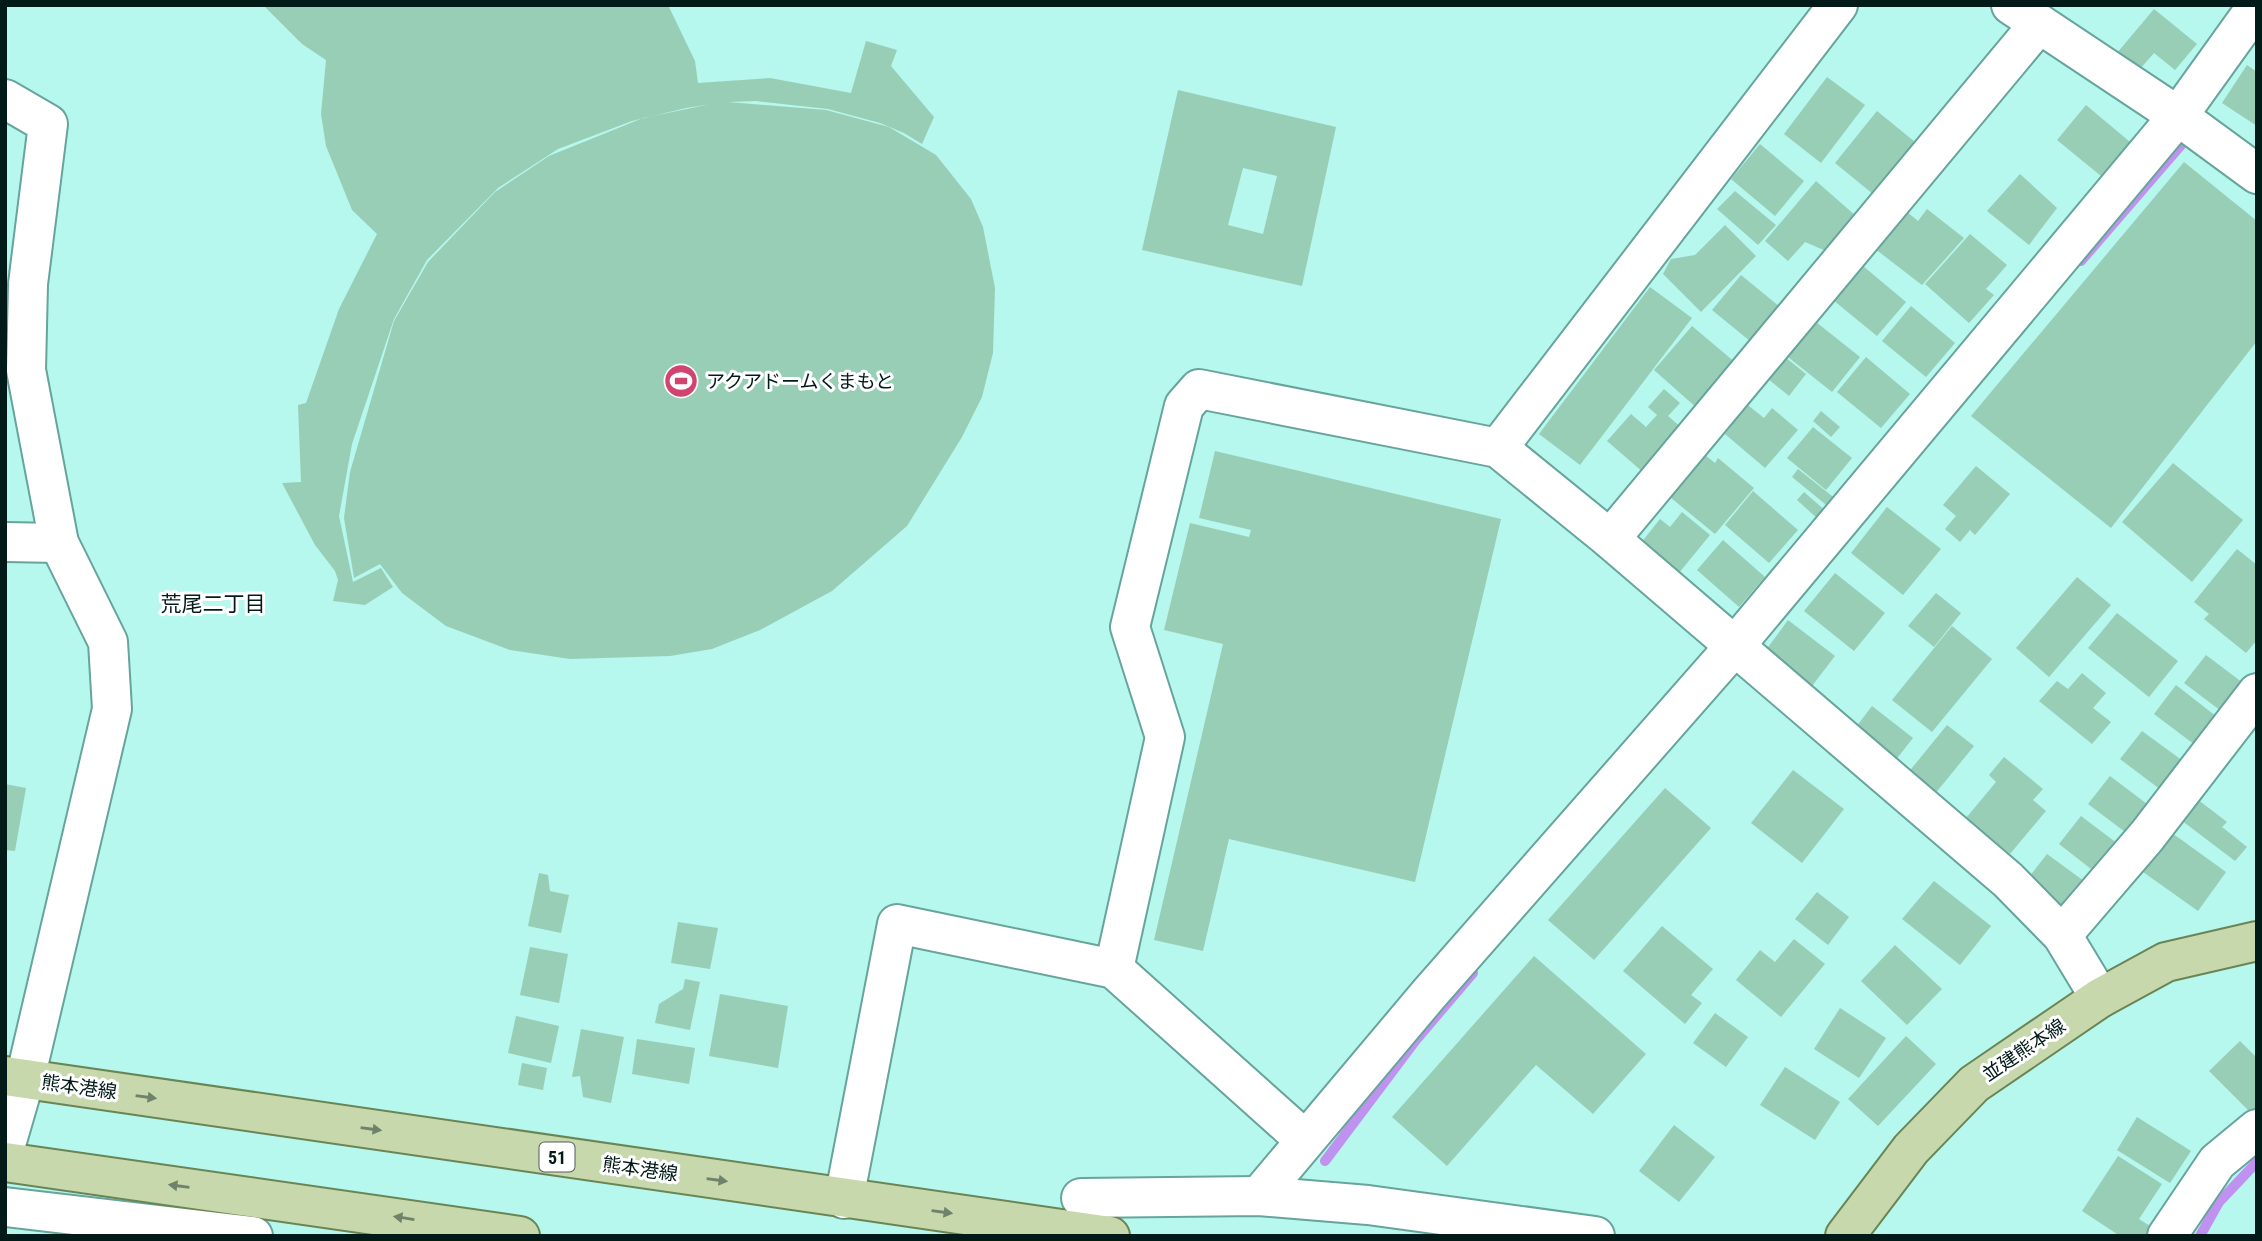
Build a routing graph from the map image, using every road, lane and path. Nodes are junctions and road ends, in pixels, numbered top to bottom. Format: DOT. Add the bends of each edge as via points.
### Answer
graph roads {
  1 [pos="1838,5"];
  2 [pos="2257,5"];
  3 [pos="2025,15"];
  4 [pos="5,99"];
  5 [pos="2178,116"];
  6 [pos="2257,174"];
  7 [pos="1498,448"];
  8 [pos="1610,540"];
  9 [pos="5,542"];
  10 [pos="59,543"];
  11 [pos="1733,648"];
  12 [pos="2257,693"];
  13 [pos="2062,935"];
  14 [pos="2257,941"];
  15 [pos="1114,969"];
  16 [pos="2100,999"];
  17 [pos="15,1078"];
  18 [pos="2257,1129"];
  19 [pos="1306,1140"];
  20 [pos="5,1148"];
  21 [pos="5,1162"];
  22 [pos="1259,1196"];
  23 [pos="1081,1198"];
  24 [pos="844,1199"];
  25 [pos="5,1208"];
  26 [pos="346,1223"];
  27 [pos="253,1236"];
  28 [pos="520,1236"];
  29 [pos="1110,1236"];
  30 [pos="1595,1236"];
  31 [pos="1845,1236"];
  32 [pos="2167,1236"];
  1 -- 7 [label="street"];
  2 -- 5 [label="street"];
  3 -- 5 [label="street"];
  3 -- 8 [label="street"];
  4 -- 10 [label="street" via="48,124 29,284 26,370"];
  5 -- 6 [label="street"];
  5 -- 11 [label="street"];
  7 -- 8 [label="street"];
  7 -- 15 [label="street" via="1199,389 1184,406 1129,627 1164,737"];
  8 -- 11 [label="street"];
  9 -- 10 [label="street"];
  10 -- 17 [label="street" via="108,642 111,709"];
  11 -- 13 [label="street" via="2008,880"];
  11 -- 19 [label="street"];
  12 -- 13 [label="street" via="2147,836"];
  13 -- 16 [label="street"];
  14 -- 16 [label="main road, 並建熊本線" via="2166,962"];
  15 -- 19 [label="street"];
  15 -- 24 [label="street" via="897,924"];
  16 -- 31 [label="main road, 並建熊本線" via="1974,1084 1911,1149"];
  17 -- 20 [label="street"];
  17 -- 24 [label="main road, 熊本港線 / 51, one-way"];
  18 -- 32 [label="street" via="2217,1162"];
  19 -- 22 [label="street"];
  26 -- 21 [label="main road, one-way"];
  22 -- 23 [label="street"];
  22 -- 30 [label="street" via="1368,1205"];
  24 -- 29 [label="main road, 熊本港線 / 51, one-way"];
  25 -- 27 [label="street"];
  28 -- 26 [label="main road, one-way"];
}
